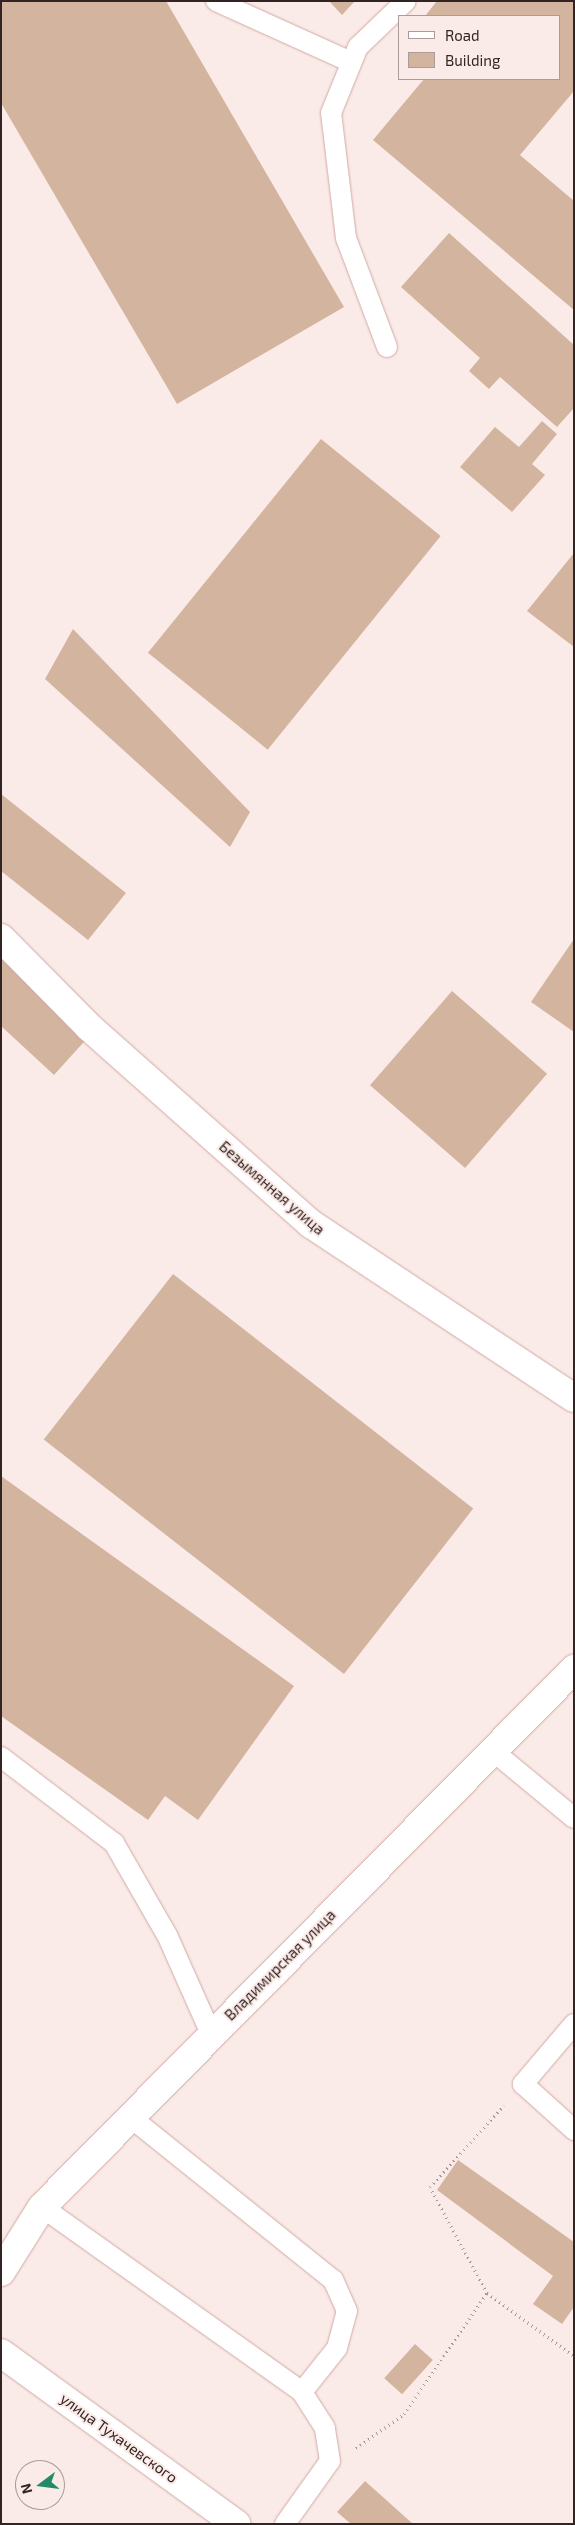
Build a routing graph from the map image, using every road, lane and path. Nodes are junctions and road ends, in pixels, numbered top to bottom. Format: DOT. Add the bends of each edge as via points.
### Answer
graph roads {
  1 [pos="216,1"];
  2 [pos="406,1"];
  3 [pos="351,62"];
  4 [pos="388,347"];
  5 [pos="1,938"];
  6 [pos="574,1398"];
  7 [pos="574,1669"];
  8 [pos="492,1751"];
  9 [pos="1,1757"];
  10 [pos="574,1818"];
  11 [pos="574,2024"];
  12 [pos="211,2034"];
  13 [pos="523,2084"];
  14 [pos="130,2117"];
  15 [pos="574,2130"];
  16 [pos="42,2207"];
  17 [pos="1,2272"];
  18 [pos="488,2293"];
  19 [pos="1,2352"];
  20 [pos="574,2356"];
  21 [pos="302,2392"];
  22 [pos="324,2470"];
  23 [pos="236,2524"];
  24 [pos="285,2524"];
  1 -- 3 [label="lane"];
  2 -- 3 [label="lane" via="358,47"];
  3 -- 4 [label="lane" via="331,113 346,238"];
  5 -- 6 [label="street, Безымянная улица" via="89,1027 310,1224"];
  7 -- 8 [label="street, Владимирская улица"];
  8 -- 10 [label="lane"];
  8 -- 12 [label="street, Владимирская улица"];
  9 -- 12 [label="lane" via="114,1843 167,1935"];
  11 -- 13 [label="lane"];
  12 -- 14 [label="street, Владимирская улица"];
  13 -- 15 [label="lane"];
  13 -- 18 [label="path" via="430,2187"];
  14 -- 16 [label="street, Владимирская улица"];
  14 -- 21 [label="lane" via="334,2280 348,2312 337,2348"];
  16 -- 17 [label="street, Владимирская улица"];
  16 -- 21 [label="lane"];
  18 -- 20 [label="path"];
  18 -- 22 [label="path" via="404,2414"];
  19 -- 23 [label="street, улица Тухачевского"];
  21 -- 22 [label="lane" via="325,2428 330,2461"];
  22 -- 24 [label="lane"];
}
